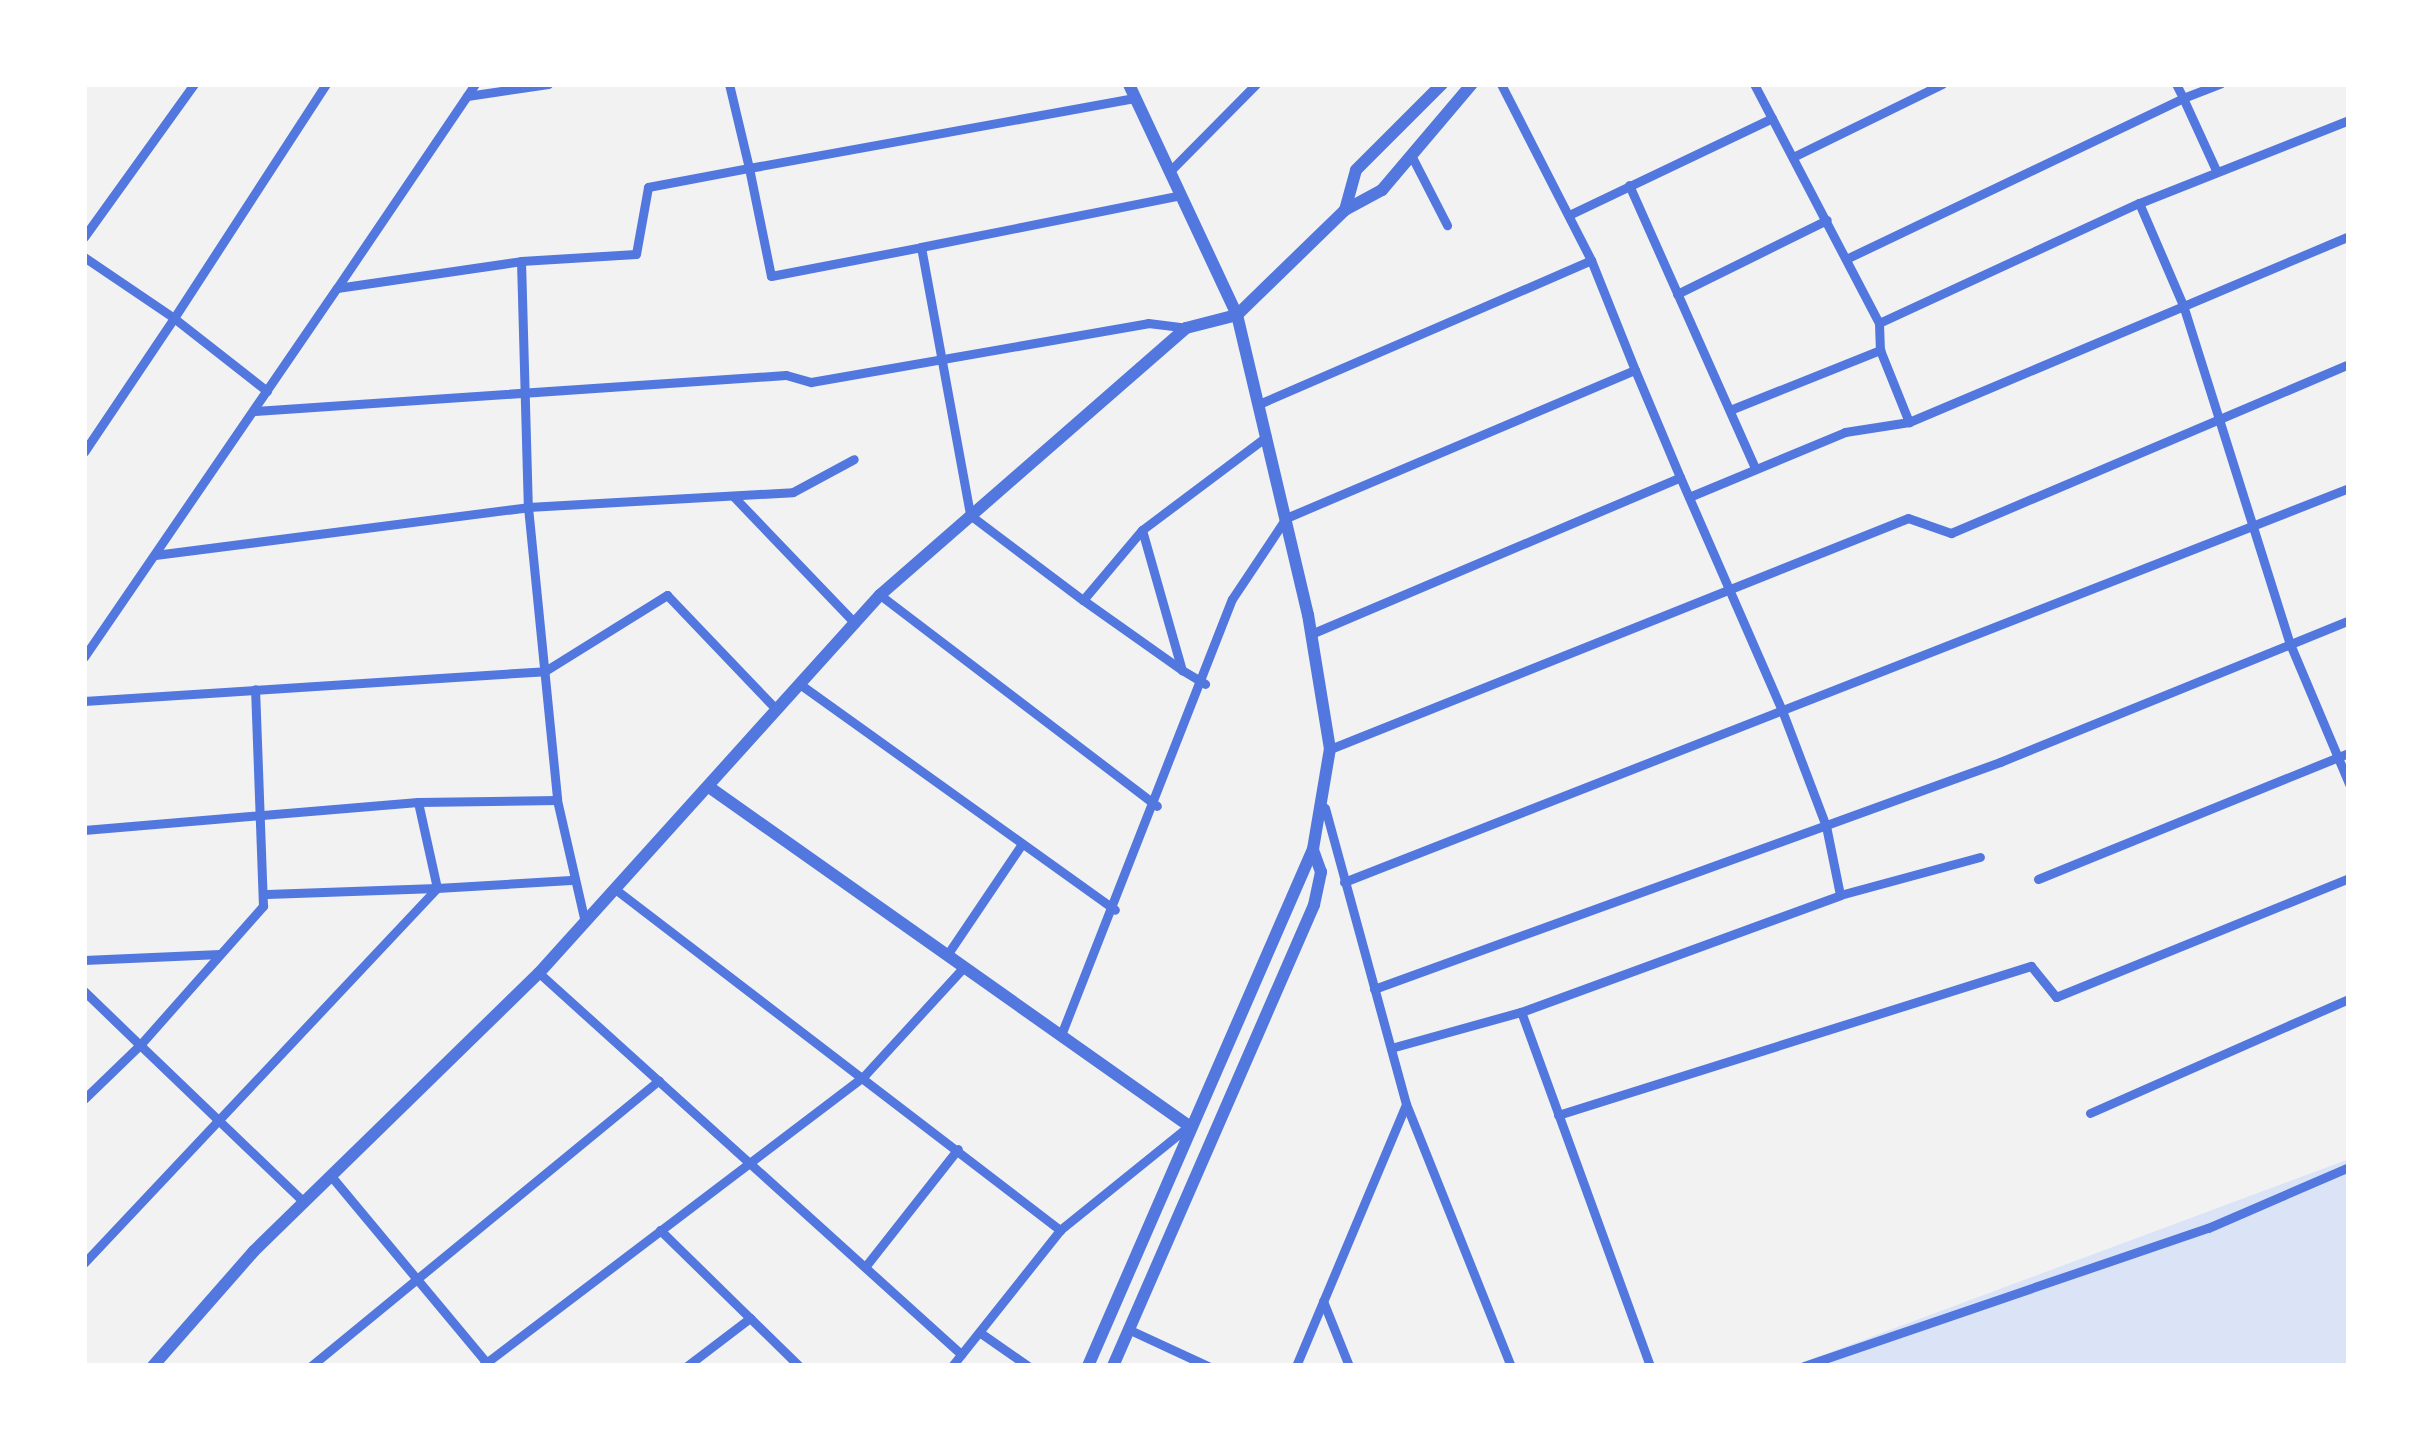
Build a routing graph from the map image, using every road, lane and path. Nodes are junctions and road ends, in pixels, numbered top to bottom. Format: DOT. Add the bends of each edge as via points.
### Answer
graph roads {
  1 [pos="194,84"];
  2 [pos="326,84"];
  3 [pos="475,84"];
  4 [pos="548,84"];
  5 [pos="729,84"];
  6 [pos="1129,84"];
  7 [pos="1256,84"];
  8 [pos="1442,84"];
  9 [pos="1472,84"];
  10 [pos="1501,84"];
  11 [pos="1754,84"];
  12 [pos="1942,84"];
  13 [pos="2176,84"];
  14 [pos="2221,84"];
  15 [pos="467,96"];
  16 [pos="1136,98"];
  17 [pos="2182,98"];
  18 [pos="1772,118"];
  19 [pos="2349,120"];
  20 [pos="1393,131"];
  21 [pos="1409,151"];
  22 [pos="1793,157"];
  23 [pos="748,168"];
  24 [pos="2216,170"];
  25 [pos="1170,171"];
  26 [pos="1629,185"];
  27 [pos="1181,195"];
  28 [pos="2139,203"];
  29 [pos="1345,210"];
  30 [pos="1569,215"];
  31 [pos="1828,220"];
  32 [pos="1447,225"];
  33 [pos="2349,236"];
  34 [pos="84,237"];
  35 [pos="921,248"];
  36 [pos="84,257"];
  37 [pos="1848,259"];
  38 [pos="1591,260"];
  39 [pos="521,261"];
  40 [pos="337,288"];
  41 [pos="1676,294"];
  42 [pos="2183,305"];
  43 [pos="1237,315"];
  44 [pos="174,318"];
  45 [pos="1879,323"];
  46 [pos="1186,328"];
  47 [pos="1880,350"];
  48 [pos="940,360"];
  49 [pos="2349,364"];
  50 [pos="1635,370"];
  51 [pos="524,389"];
  52 [pos="267,391"];
  53 [pos="1259,404"];
  54 [pos="1730,410"];
  55 [pos="255,411"];
  56 [pos="2221,418"];
  57 [pos="1909,422"];
  58 [pos="1268,435"];
  59 [pos="84,452"];
  60 [pos="854,459"];
  61 [pos="1755,468"];
  62 [pos="1680,476"];
  63 [pos="2349,488"];
  64 [pos="734,497"];
  65 [pos="1689,497"];
  66 [pos="528,507"];
  67 [pos="970,515"];
  68 [pos="1286,518"];
  69 [pos="2257,525"];
  70 [pos="1142,530"];
  71 [pos="155,556"];
  72 [pos="1731,587"];
  73 [pos="880,595"];
  74 [pos="1083,600"];
  75 [pos="2349,620"];
  76 [pos="855,623"];
  77 [pos="1311,634"];
  78 [pos="2290,644"];
  79 [pos="84,657"];
  80 [pos="1182,670"];
  81 [pos="545,671"];
  82 [pos="1205,684"];
  83 [pos="801,685"];
  84 [pos="255,689"];
  85 [pos="84,701"];
  86 [pos="777,710"];
  87 [pos="1784,712"];
  88 [pos="1330,748"];
  89 [pos="2344,755"];
  90 [pos="2349,784"];
  91 [pos="709,787"];
  92 [pos="557,800"];
  93 [pos="418,802"];
  94 [pos="1157,806"];
  95 [pos="1325,808"];
  96 [pos="264,817"];
  97 [pos="1826,826"];
  98 [pos="84,830"];
  99 [pos="1022,844"];
  100 [pos="1313,849"];
  101 [pos="1980,856"];
  102 [pos="2349,878"];
  103 [pos="2038,879"];
  104 [pos="571,880"];
  105 [pos="1344,882"];
  106 [pos="437,888"];
  107 [pos="615,889"];
  108 [pos="267,894"];
  109 [pos="1840,895"];
  110 [pos="1115,910"];
  111 [pos="585,922"];
  112 [pos="220,954"];
  113 [pos="947,955"];
  114 [pos="84,960"];
  115 [pos="964,967"];
  116 [pos="539,973"];
  117 [pos="1374,989"];
  118 [pos="84,991"];
  119 [pos="2349,999"];
  120 [pos="1521,1012"];
  121 [pos="1061,1035"];
  122 [pos="140,1045"];
  123 [pos="1390,1048"];
  124 [pos="864,1076"];
  125 [pos="658,1080"];
  126 [pos="84,1100"];
  127 [pos="1406,1104"];
  128 [pos="2090,1113"];
  129 [pos="1558,1115"];
  130 [pos="217,1119"];
  131 [pos="1189,1126"];
  132 [pos="958,1149"];
  133 [pos="748,1162"];
  134 [pos="2349,1167"];
  135 [pos="331,1176"];
  136 [pos="304,1202"];
  137 [pos="660,1230"];
  138 [pos="1060,1230"];
  139 [pos="84,1263"];
  140 [pos="865,1267"];
  141 [pos="416,1275"];
  142 [pos="1323,1301"];
  143 [pos="750,1318"];
  144 [pos="1130,1330"];
  145 [pos="982,1334"];
  146 [pos="961,1354"];
  147 [pos="484,1364"];
  148 [pos="153,1366"];
  149 [pos="311,1366"];
  150 [pos="687,1366"];
  151 [pos="799,1366"];
  152 [pos="952,1366"];
  153 [pos="1028,1366"];
  154 [pos="1088,1366"];
  155 [pos="1113,1366"];
  156 [pos="1208,1366"];
  157 [pos="1296,1366"];
  158 [pos="1349,1366"];
  159 [pos="1511,1366"];
  160 [pos="1649,1366"];
  161 [pos="1804,1366"];
  1 -- 34 [label="street"];
  2 -- 44 [label="street"];
  3 -- 15 [label="street"];
  4 -- 15 [label="street"];
  5 -- 23 [label="street"];
  6 -- 16 [label="street"];
  7 -- 25 [label="street"];
  8 -- 20 [label="street"];
  9 -- 21 [label="street"];
  10 -- 30 [label="street"];
  11 -- 18 [label="street"];
  12 -- 22 [label="street"];
  13 -- 17 [label="street"];
  14 -- 17 [label="street"];
  15 -- 40 [label="street"];
  16 -- 23 [label="street"];
  16 -- 25 [label="street"];
  17 -- 24 [label="street"];
  17 -- 37 [label="street"];
  18 -- 22 [label="street"];
  18 -- 26 [label="street"];
  19 -- 24 [label="street"];
  20 -- 21 [label="street"];
  20 -- 29 [label="street" via="1356,170"];
  21 -- 29 [label="street" via="1382,190"];
  21 -- 32 [label="street"];
  22 -- 31 [label="street"];
  23 -- 35 [label="street" via="771,276"];
  23 -- 39 [label="street" via="648,187 636,254"];
  24 -- 28 [label="street"];
  25 -- 27 [label="street"];
  26 -- 30 [label="street"];
  26 -- 41 [label="street"];
  27 -- 35 [label="street"];
  27 -- 43 [label="street"];
  28 -- 42 [label="street"];
  28 -- 45 [label="street"];
  29 -- 43 [label="street"];
  30 -- 38 [label="street"];
  31 -- 37 [label="street"];
  31 -- 41 [label="street"];
  33 -- 42 [label="street"];
  35 -- 48 [label="street"];
  36 -- 44 [label="street"];
  37 -- 45 [label="street"];
  38 -- 50 [label="street"];
  38 -- 53 [label="street"];
  39 -- 40 [label="street"];
  39 -- 51 [label="street"];
  40 -- 52 [label="street"];
  41 -- 54 [label="street"];
  42 -- 56 [label="street"];
  42 -- 57 [label="street"];
  43 -- 46 [label="street"];
  43 -- 53 [label="street"];
  44 -- 52 [label="street"];
  44 -- 59 [label="street"];
  45 -- 47 [label="street"];
  46 -- 48 [label="street" via="1148,322"];
  46 -- 67 [label="street"];
  47 -- 54 [label="street"];
  47 -- 57 [label="street"];
  48 -- 51 [label="street" via="811,382 786,375"];
  48 -- 67 [label="street"];
  49 -- 56 [label="street"];
  50 -- 62 [label="street"];
  50 -- 68 [label="street"];
  51 -- 55 [label="street"];
  51 -- 66 [label="street"];
  52 -- 55 [label="street"];
  53 -- 58 [label="street"];
  54 -- 61 [label="street"];
  55 -- 71 [label="street"];
  56 -- 69 [label="street"];
  56 -- 72 [label="street" via="1951,533 1908,518"];
  57 -- 61 [label="street" via="1845,432"];
  58 -- 68 [label="street"];
  58 -- 70 [label="street"];
  60 -- 64 [label="street" via="793,492"];
  61 -- 65 [label="street"];
  62 -- 65 [label="street"];
  62 -- 77 [label="street"];
  63 -- 69 [label="street"];
  64 -- 66 [label="street"];
  64 -- 76 [label="street"];
  65 -- 72 [label="street"];
  66 -- 71 [label="street"];
  66 -- 81 [label="street"];
  67 -- 73 [label="street"];
  67 -- 74 [label="street"];
  68 -- 77 [label="street"];
  68 -- 82 [label="street" via="1232,599"];
  69 -- 78 [label="street"];
  69 -- 87 [label="street"];
  70 -- 74 [label="street"];
  70 -- 80 [label="street"];
  71 -- 79 [label="street"];
  72 -- 87 [label="street"];
  72 -- 88 [label="street"];
  73 -- 76 [label="street"];
  73 -- 94 [label="street"];
  74 -- 80 [label="street"];
  75 -- 78 [label="street"];
  76 -- 83 [label="street"];
  77 -- 88 [label="street"];
  78 -- 89 [label="street"];
  78 -- 97 [label="street"];
  80 -- 82 [label="street"];
  81 -- 84 [label="street"];
  81 -- 86 [label="street" via="668,595"];
  81 -- 92 [label="street"];
  82 -- 94 [label="street"];
  83 -- 86 [label="street"];
  83 -- 99 [label="street"];
  84 -- 85 [label="street"];
  84 -- 96 [label="street"];
  86 -- 91 [label="street"];
  87 -- 97 [label="street"];
  87 -- 105 [label="street"];
  88 -- 95 [label="street"];
  89 -- 90 [label="street"];
  89 -- 103 [label="street"];
  91 -- 107 [label="street"];
  91 -- 113 [label="street"];
  92 -- 93 [label="street"];
  92 -- 104 [label="street"];
  93 -- 96 [label="street"];
  93 -- 106 [label="street"];
  94 -- 110 [label="street"];
  95 -- 100 [label="street"];
  95 -- 105 [label="street"];
  96 -- 98 [label="street"];
  96 -- 108 [label="street"];
  97 -- 109 [label="street"];
  97 -- 117 [label="street"];
  99 -- 110 [label="street"];
  99 -- 113 [label="street"];
  100 -- 131 [label="street"];
  100 -- 144 [label="street" via="1321,872 1314,905"];
  101 -- 109 [label="street"];
  102 -- 129 [label="street" via="2056,997 2031,966"];
  104 -- 106 [label="street"];
  104 -- 111 [label="street"];
  105 -- 117 [label="street"];
  106 -- 108 [label="street"];
  106 -- 130 [label="street"];
  107 -- 111 [label="street"];
  107 -- 124 [label="street"];
  108 -- 112 [label="street"];
  109 -- 120 [label="street"];
  110 -- 121 [label="street"];
  111 -- 116 [label="street"];
  112 -- 114 [label="street"];
  112 -- 122 [label="street"];
  113 -- 115 [label="street"];
  115 -- 121 [label="street"];
  115 -- 124 [label="street"];
  116 -- 125 [label="street"];
  116 -- 135 [label="street"];
  117 -- 123 [label="street"];
  118 -- 122 [label="street"];
  119 -- 128 [label="street"];
  120 -- 123 [label="street"];
  120 -- 129 [label="street"];
  121 -- 131 [label="street"];
  122 -- 126 [label="street"];
  122 -- 130 [label="street"];
  123 -- 127 [label="street"];
  124 -- 132 [label="street"];
  124 -- 133 [label="street"];
  125 -- 133 [label="street"];
  125 -- 141 [label="street"];
  127 -- 142 [label="street"];
  127 -- 159 [label="street"];
  129 -- 160 [label="street"];
  130 -- 136 [label="street"];
  130 -- 139 [label="street"];
  131 -- 138 [label="street"];
  131 -- 154 [label="street"];
  132 -- 138 [label="street"];
  132 -- 140 [label="street"];
  133 -- 137 [label="street"];
  133 -- 140 [label="street"];
  134 -- 161 [label="street" via="2208,1228"];
  135 -- 136 [label="street"];
  135 -- 141 [label="street"];
  136 -- 148 [label="street"];
  137 -- 143 [label="street"];
  137 -- 147 [label="street"];
  138 -- 145 [label="street"];
  140 -- 146 [label="street"];
  141 -- 147 [label="street"];
  141 -- 149 [label="street"];
  142 -- 157 [label="street"];
  142 -- 158 [label="street"];
  143 -- 150 [label="street"];
  143 -- 151 [label="street"];
  144 -- 155 [label="street"];
  144 -- 156 [label="street"];
  145 -- 146 [label="street"];
  145 -- 153 [label="street"];
  146 -- 152 [label="street"];
}
